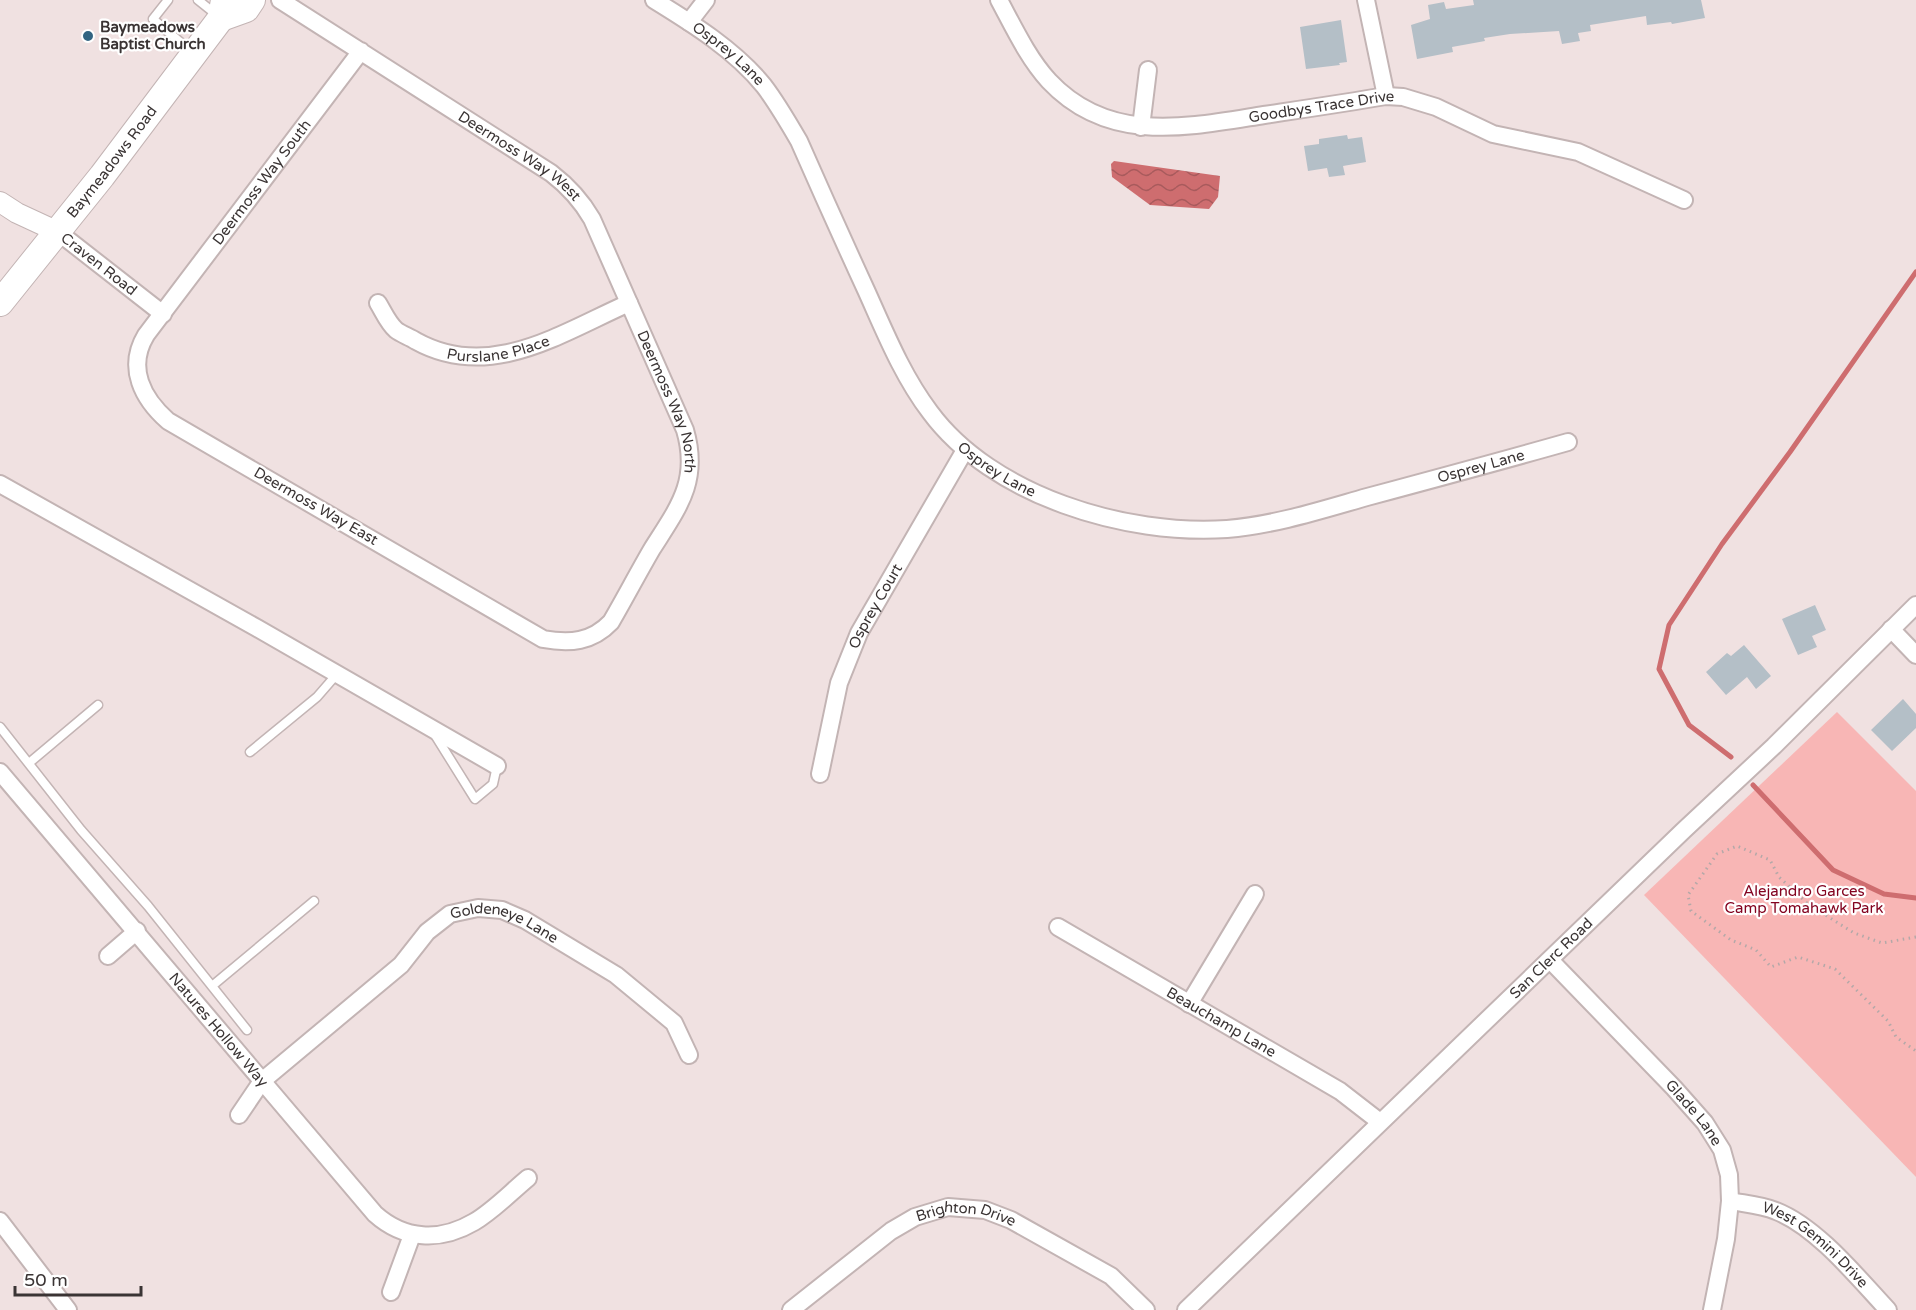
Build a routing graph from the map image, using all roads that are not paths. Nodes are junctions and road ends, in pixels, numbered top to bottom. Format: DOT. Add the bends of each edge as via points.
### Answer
graph roads {
  1 [pos="168,0"];
  2 [pos="198,0"];
  3 [pos="252,0"];
  4 [pos="280,0"];
  5 [pos="654,0"];
  6 [pos="706,0"];
  7 [pos="999,0"];
  8 [pos="1366,0"];
  9 [pos="222,9"];
  10 [pos="689,22"];
  11 [pos="361,51"];
  12 [pos="194,54"];
  13 [pos="1148,70"];
  14 [pos="1386,96"];
  15 [pos="1141,127"];
  16 [pos="1684,200"];
  17 [pos="0,202"];
  18 [pos="58,232"];
  19 [pos="0,303"];
  20 [pos="378,303"];
  21 [pos="629,303"];
  22 [pos="163,314"];
  23 [pos="1568,442"];
  24 [pos="964,450"];
  25 [pos="0,484"];
  26 [pos="1916,605"];
  27 [pos="1891,629"];
  28 [pos="575,642"];
  29 [pos="1916,655"];
  30 [pos="338,674"];
  31 [pos="98,705"];
  32 [pos="0,727"];
  33 [pos="431,728"];
  34 [pos="250,752"];
  35 [pos="30,763"];
  36 [pos="497,766"];
  37 [pos="0,774"];
  38 [pos="820,774"];
  39 [pos="1255,894"];
  40 [pos="314,901"];
  41 [pos="1058,927"];
  42 [pos="137,931"];
  43 [pos="108,956"];
  44 [pos="1550,960"];
  45 [pos="212,986"];
  46 [pos="1189,1004"];
  47 [pos="247,1030"];
  48 [pos="689,1055"];
  49 [pos="262,1081"];
  50 [pos="239,1115"];
  51 [pos="1380,1122"];
  52 [pos="528,1178"];
  53 [pos="1730,1201"];
  54 [pos="0,1221"];
  55 [pos="412,1235"];
  56 [pos="391,1292"];
  57 [pos="68,1310"];
  58 [pos="790,1310"];
  59 [pos="1146,1310"];
  60 [pos="1186,1310"];
  61 [pos="1712,1310"];
  62 [pos="1888,1310"];
  1 -- 12 [label="lane" via="153,19"];
  2 -- 9 [label="lane"];
  3 -- 9 [label="main road, Baymeadows Road" via="246,9"];
  4 -- 11 [label="street, Deermoss Way West"];
  5 -- 10 [label="street, Osprey Lane"];
  6 -- 10 [label="street"];
  7 -- 15 [label="street, Goodbys Trace Drive" via="1029,55 1049,82 1073,102 1109,120"];
  8 -- 14 [label="street"];
  9 -- 12 [label="main road, Baymeadows Road"];
  10 -- 24 [label="street, Osprey Lane" via="739,61 783,113 901,368 931,414"];
  11 -- 21 [label="street, Deermoss Way West" via="568,186 592,219"];
  11 -- 22 [label="street, Deermoss Way South"];
  12 -- 18 [label="main road, Baymeadows Road"];
  13 -- 15 [label="street"];
  14 -- 15 [label="street, Goodbys Trace Drive" via="1184,127"];
  14 -- 16 [label="street, Goodbys Trace Drive" via="1436,107 1493,134 1578,152"];
  17 -- 18 [label="street, Craven Road"];
  18 -- 19 [label="main road, Baymeadows Road"];
  18 -- 22 [label="street, Craven Road"];
  20 -- 21 [label="street, Purslane Place" via="395,329 432,350 486,357 526,349"];
  21 -- 28 [label="street, Deermoss Way North" via="685,430 690,447 688,484 611,622 588,639"];
  22 -- 28 [label="street, Deermoss Way East" via="141,344 138,369 142,390 168,422 543,639"];
  23 -- 24 [label="street, Osprey Lane" via="1278,522 1217,529 1152,526 1088,513 1039,496"];
  24 -- 38 [label="street, Osprey Court" via="859,633 839,683"];
  25 -- 30 [label="street"];
  26 -- 27 [label="street, San Clerc Road"];
  27 -- 29 [label="street"];
  27 -- 44 [label="street, San Clerc Road"];
  30 -- 33 [label="street"];
  30 -- 34 [label="lane" via="317,697"];
  31 -- 35 [label="lane"];
  32 -- 35 [label="lane"];
  33 -- 36 [label="street"];
  33 -- 36 [label="lane" via="476,798 493,784"];
  35 -- 45 [label="lane"];
  37 -- 42 [label="street, Natures Hollow Way"];
  39 -- 46 [label="street"];
  40 -- 45 [label="lane"];
  41 -- 46 [label="street, Beauchamp Lane"];
  42 -- 43 [label="street"];
  42 -- 49 [label="street, Natures Hollow Way"];
  44 -- 51 [label="street, San Clerc Road"];
  44 -- 53 [label="street, Glade Lane" via="1705,1123 1722,1150 1729,1175"];
  45 -- 47 [label="lane"];
  46 -- 51 [label="street, Beauchamp Lane" via="1340,1091"];
  48 -- 49 [label="street, Goldeneye Lane" via="674,1023 616,975 525,920 502,910 478,908 450,915 427,932 400,965"];
  49 -- 50 [label="street, Goldeneye Lane"];
  49 -- 55 [label="street, Natures Hollow Way" via="375,1214 400,1232"];
  51 -- 60 [label="street, San Clerc Road"];
  52 -- 55 [label="street, Natures Hollow Way" via="463,1228"];
  53 -- 61 [label="street, Glade Lane"];
  53 -- 62 [label="street, West Gemini Drive" via="1777,1211 1814,1234"];
  54 -- 57 [label="street"];
  55 -- 56 [label="street"];
  58 -- 59 [label="street, Brighton Drive" via="891,1231 915,1217 948,1206 985,1210 1011,1220 1111,1276"];
}
